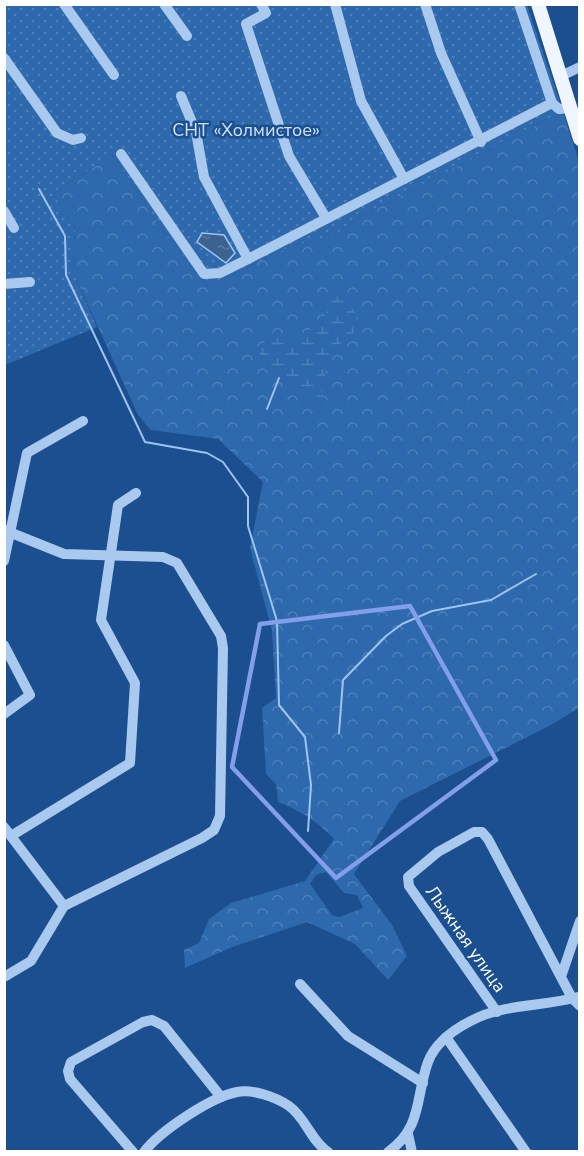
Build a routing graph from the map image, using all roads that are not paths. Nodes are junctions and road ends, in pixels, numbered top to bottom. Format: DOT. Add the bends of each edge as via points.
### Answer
graph roads {
  1 [pos="64,4"];
  2 [pos="164,4"];
  3 [pos="261,4"];
  4 [pos="335,4"];
  5 [pos="425,4"];
  6 [pos="519,4"];
  7 [pos="538,4"];
  8 [pos="187,36"];
  9 [pos="4,58"];
  10 [pos="579,68"];
  11 [pos="114,75"];
  12 [pos="561,76"];
  13 [pos="181,96"];
  14 [pos="552,103"];
  15 [pos="570,108"];
  16 [pos="81,138"];
  17 [pos="579,140"];
  18 [pos="481,141"];
  19 [pos="121,154"];
  20 [pos="404,179"];
  21 [pos="4,211"];
  22 [pos="326,218"];
  23 [pos="14,228"];
  24 [pos="248,259"];
  25 [pos="30,282"];
  26 [pos="4,284"];
  27 [pos="83,421"];
  28 [pos="136,493"];
  29 [pos="8,531"];
  30 [pos="109,557"];
  31 [pos="4,561"];
  32 [pos="4,645"];
  33 [pos="4,714"];
  34 [pos="4,827"];
  35 [pos="11,836"];
  36 [pos="64,906"];
  37 [pos="579,921"];
  38 [pos="562,974"];
  39 [pos="4,977"];
  40 [pos="300,984"];
  41 [pos="577,1000"];
  42 [pos="497,1012"];
  43 [pos="446,1037"];
  44 [pos="423,1083"];
  45 [pos="221,1097"];
  46 [pos="408,1134"];
  47 [pos="133,1152"];
  48 [pos="144,1152"];
  49 [pos="328,1152"];
  50 [pos="388,1152"];
  51 [pos="412,1152"];
  52 [pos="526,1152"];
  1 -- 11 [label="street"];
  2 -- 8 [label="street"];
  3 -- 22 [label="street" via="266,13 246,24 289,156"];
  4 -- 20 [label="street" via="361,101"];
  5 -- 18 [label="street" via="441,53"];
  6 -- 14 [label="street"];
  7 -- 12 [label="main road"];
  9 -- 16 [label="street" via="57,134 73,141"];
  10 -- 12 [label="street"];
  12 -- 15 [label="main road"];
  13 -- 24 [label="street" via="196,132 204,177"];
  14 -- 15 [label="street" via="559,109"];
  14 -- 18 [label="street"];
  15 -- 17 [label="main road"];
  18 -- 20 [label="street"];
  19 -- 24 [label="street" via="204,274 220,273"];
  20 -- 22 [label="street"];
  21 -- 23 [label="street"];
  22 -- 24 [label="street"];
  25 -- 26 [label="street"];
  27 -- 29 [label="street" via="27,453"];
  28 -- 30 [label="street" via="118,505"];
  29 -- 30 [label="street" via="64,554"];
  29 -- 31 [label="street"];
  30 -- 35 [label="street" via="101,620 135,683 130,764"];
  30 -- 36 [label="street" via="164,557 177,563 220,636 220,816 214,830 202,838"];
  32 -- 33 [label="street" via="30,695"];
  34 -- 35 [label="street"];
  35 -- 36 [label="street"];
  36 -- 39 [label="street" via="31,961"];
  37 -- 38 [label="street"];
  38 -- 41 [label="street, Лыжная улица"];
  38 -- 42 [label="street, Лыжная улица" via="482,832 474,832 447,847 416,868 408,877 409,886"];
  40 -- 44 [label="street" via="348,1036"];
  41 -- 42 [label="street"];
  42 -- 43 [label="street" via="479,1017"];
  43 -- 44 [label="street" via="428,1062"];
  43 -- 52 [label="street"];
  44 -- 46 [label="street"];
  45 -- 47 [label="street" via="164,1026 152,1020 71,1062 70,1079"];
  45 -- 48 [label="street" via="172,1127"];
  45 -- 49 [label="street" via="239,1092 276,1099 291,1107 319,1146"];
  46 -- 50 [label="street"];
  46 -- 51 [label="street"];
}
